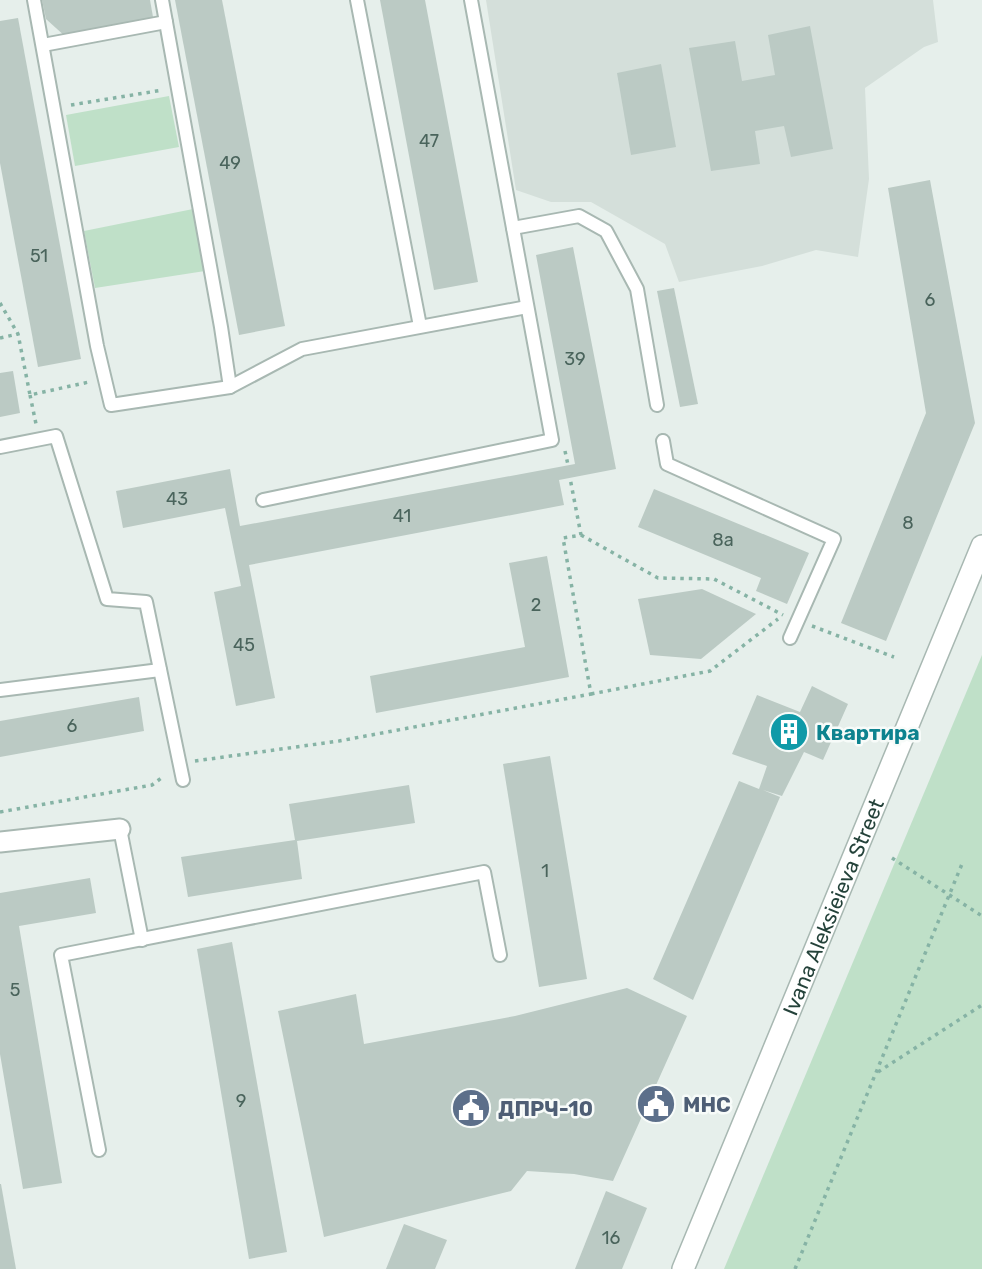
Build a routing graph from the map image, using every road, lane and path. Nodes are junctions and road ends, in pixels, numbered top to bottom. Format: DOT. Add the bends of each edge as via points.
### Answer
graph roads {
  1 [pos="34,0"];
  2 [pos="162,0"];
  3 [pos="357,0"];
  4 [pos="471,0"];
  5 [pos="166,22"];
  6 [pos="43,45"];
  7 [pos="178,88"];
  8 [pos="55,108"];
  9 [pos="513,228"];
  10 [pos="0,303"];
  11 [pos="527,307"];
  12 [pos="420,326"];
  13 [pos="18,334"];
  14 [pos="0,338"];
  15 [pos="105,378"];
  16 [pos="230,387"];
  17 [pos="30,395"];
  18 [pos="657,405"];
  19 [pos="39,440"];
  20 [pos="663,441"];
  21 [pos="0,447"];
  22 [pos="570,478"];
  23 [pos="263,500"];
  24 [pos="581,535"];
  25 [pos="982,546"];
  26 [pos="784,615"];
  27 [pos="798,621"];
  28 [pos="790,638"];
  29 [pos="894,657"];
  30 [pos="160,670"];
  31 [pos="0,690"];
  32 [pos="591,694"];
  33 [pos="180,764"];
  34 [pos="183,780"];
  35 [pos="152,785"];
  36 [pos="0,812"];
  37 [pos="120,829"];
  38 [pos="0,842"];
  39 [pos="892,858"];
  40 [pos="962,864"];
  41 [pos="949,894"];
  42 [pos="982,916"];
  43 [pos="142,940"];
  44 [pos="500,955"];
  45 [pos="982,1005"];
  46 [pos="876,1073"];
  47 [pos="99,1150"];
  48 [pos="683,1269"];
  49 [pos="795,1269"];
  1 -- 6 [label="lane"];
  2 -- 5 [label="lane"];
  3 -- 12 [label="lane"];
  4 -- 9 [label="lane"];
  5 -- 6 [label="lane"];
  5 -- 7 [label="lane"];
  6 -- 8 [label="lane"];
  7 -- 8 [label="path"];
  7 -- 16 [label="lane"];
  8 -- 15 [label="lane"];
  9 -- 11 [label="lane"];
  9 -- 18 [label="lane" via="579,216 607,231 637,289"];
  10 -- 13 [label="path"];
  11 -- 12 [label="lane"];
  11 -- 23 [label="lane" via="552,440"];
  12 -- 16 [label="lane" via="302,349"];
  13 -- 14 [label="path"];
  13 -- 17 [label="path"];
  15 -- 16 [label="lane" via="111,405"];
  15 -- 17 [label="path"];
  17 -- 19 [label="path"];
  19 -- 21 [label="lane"];
  19 -- 30 [label="lane" via="56,436 107,599 146,602"];
  20 -- 27 [label="lane" via="667,464 834,538"];
  22 -- 24 [label="path"];
  24 -- 26 [label="path" via="658,578 713,579"];
  24 -- 32 [label="path" via="563,538"];
  25 -- 48 [label="street, Ivana Aleksieieva Street"];
  26 -- 27 [label="path"];
  26 -- 32 [label="path" via="710,671"];
  27 -- 28 [label="lane"];
  27 -- 29 [label="path"];
  30 -- 31 [label="lane"];
  30 -- 33 [label="lane"];
  32 -- 33 [label="path" via="339,741"];
  33 -- 34 [label="lane"];
  35 -- 36 [label="path"];
  37 -- 38 [label="street"];
  37 -- 43 [label="lane"];
  39 -- 41 [label="path"];
  40 -- 41 [label="path"];
  41 -- 42 [label="path"];
  41 -- 46 [label="path"];
  43 -- 44 [label="lane" via="484,872"];
  43 -- 47 [label="lane" via="61,955"];
  45 -- 46 [label="path"];
  46 -- 49 [label="path"];
}
